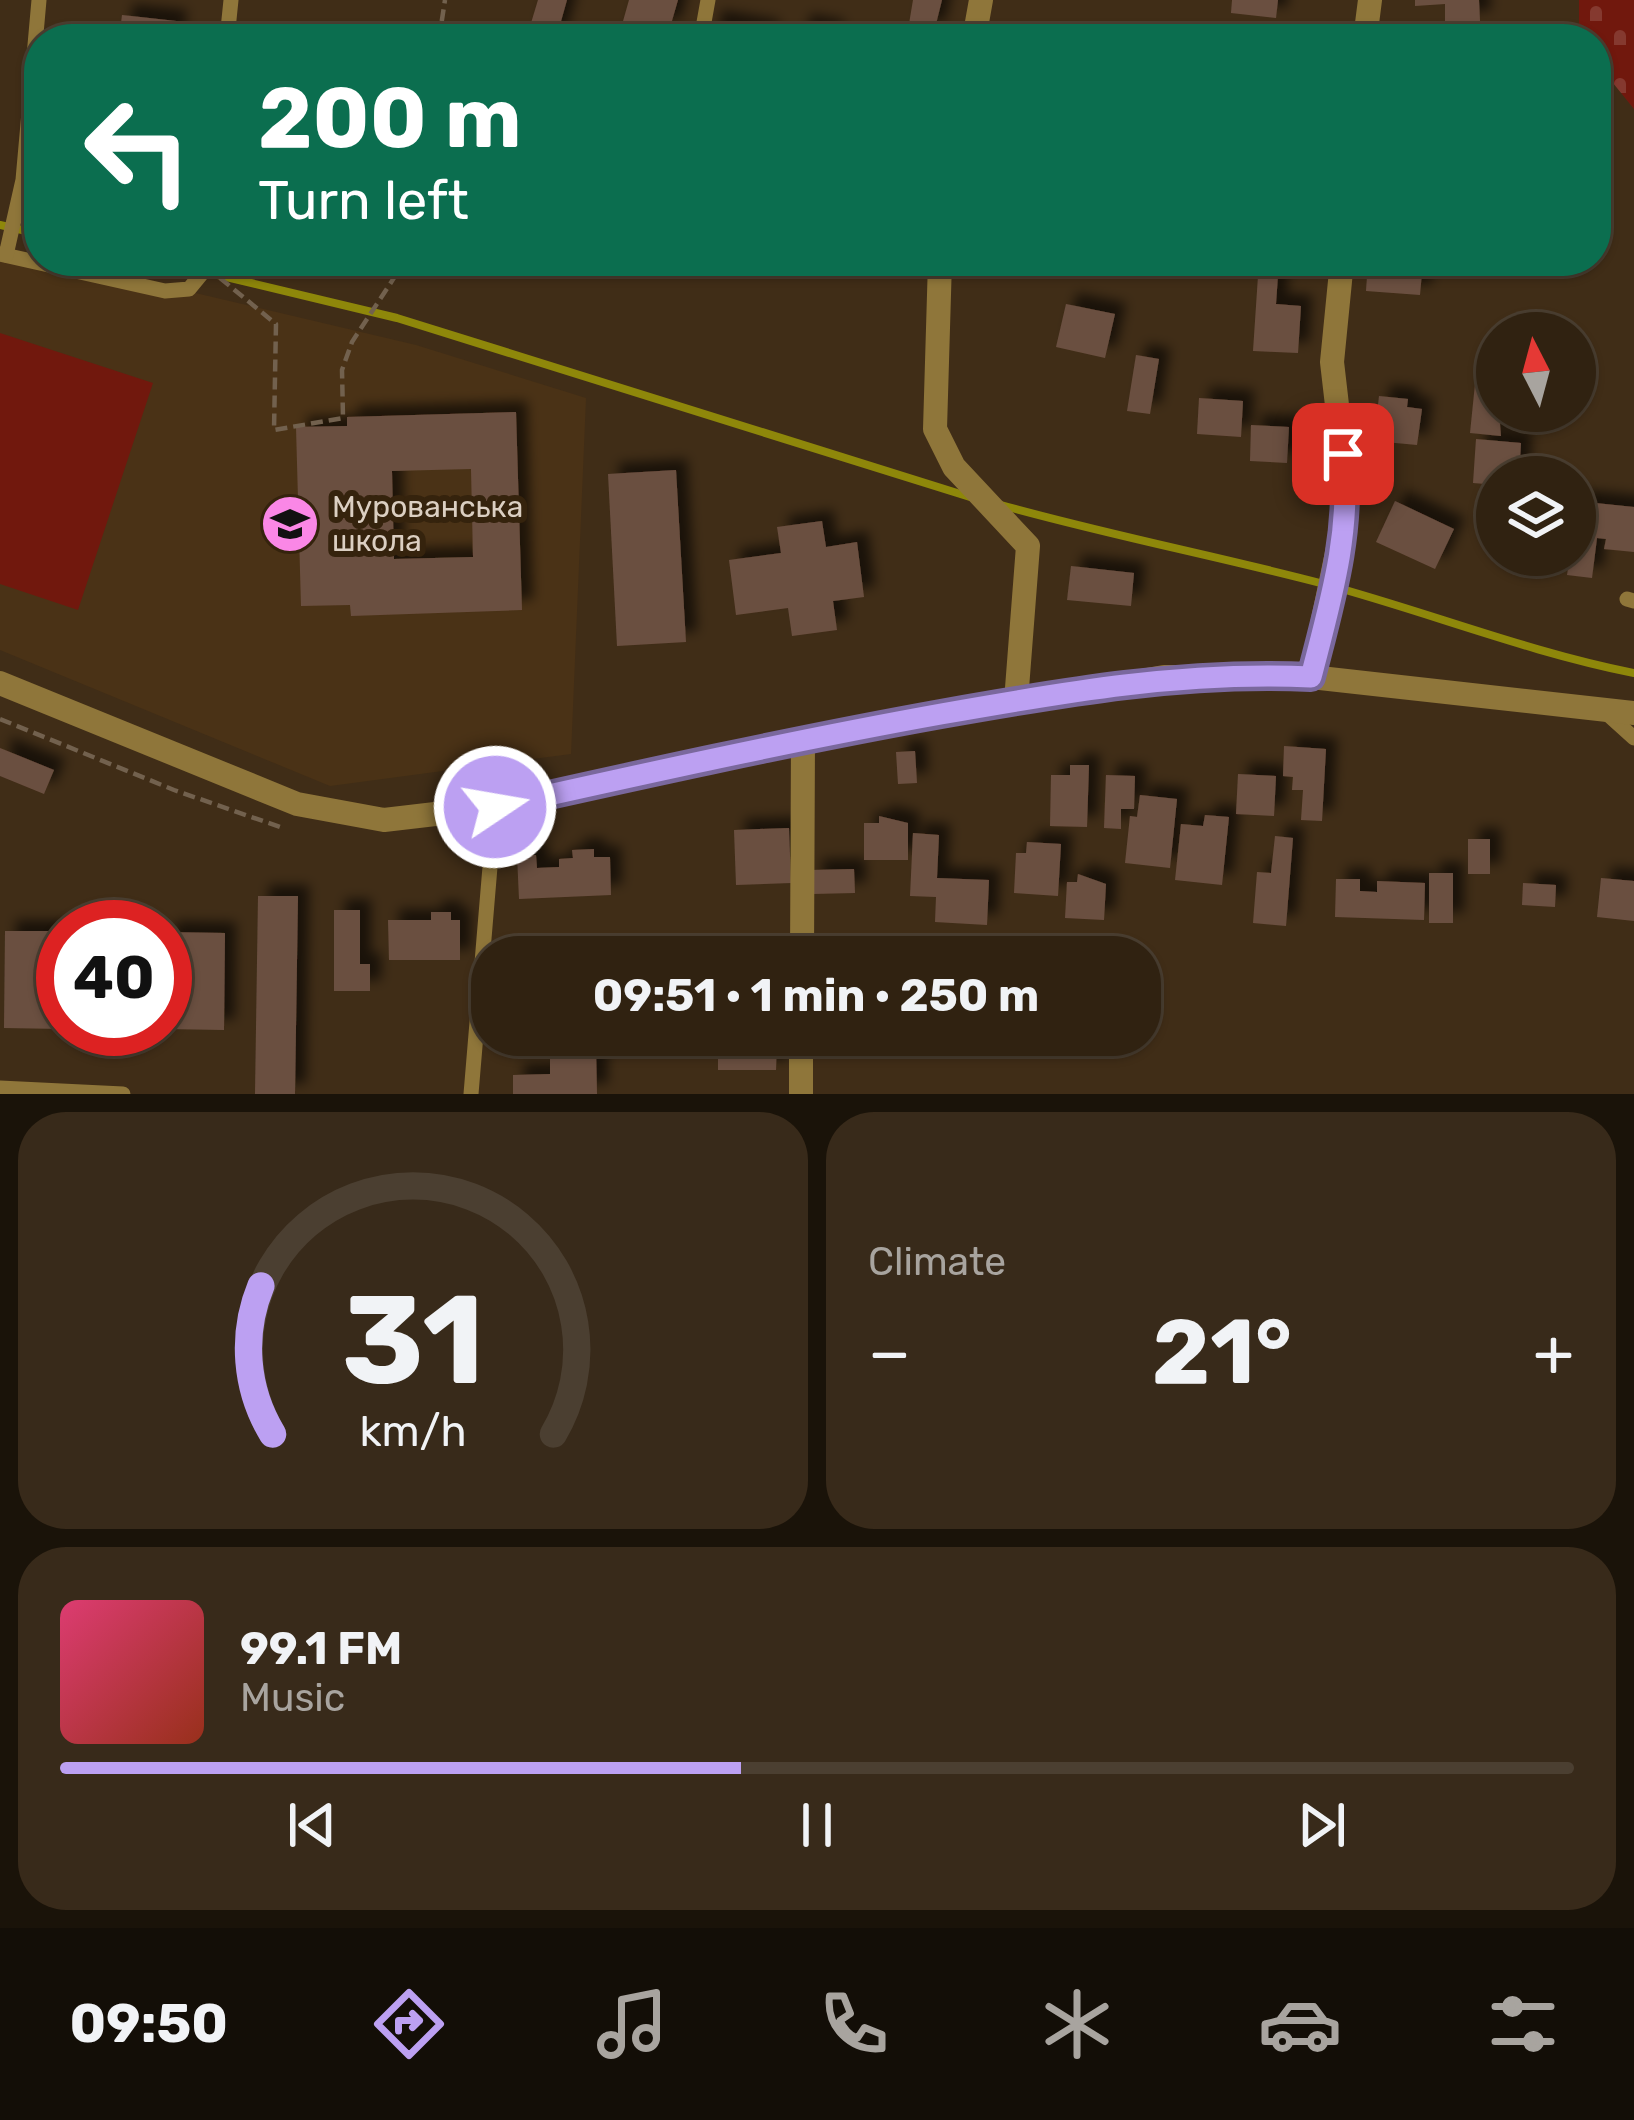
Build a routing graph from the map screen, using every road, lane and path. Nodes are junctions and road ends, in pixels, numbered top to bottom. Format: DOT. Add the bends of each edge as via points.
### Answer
graph roads {
  1 [pos="24,136"];
  2 [pos="5,252"];
  3 [pos="103,276"];
  4 [pos="197,276"];
  5 [pos="220,276"];
  6 [pos="396,276"];
  7 [pos="940,276"];
  8 [pos="1341,276"];
  9 [pos="1311,677"];
  10 [pos="0,683"];
  11 [pos="1016,701"];
  12 [pos="1601,708"];
  13 [pos="1634,712"];
  14 [pos="1634,737"];
  15 [pos="803,739"];
  16 [pos="495,807"];
  17 [pos="802,936"];
  18 [pos="801,1056"];
  19 [pos="0,1088"];
  20 [pos="123,1094"];
  21 [pos="471,1094"];
  22 [pos="801,1094"];
  1 -- 2 [label="lane"];
  3 -- 4 [label="lane" via="165,291 189,289"];
  5 -- 6 [label="path" via="275,324 274,430 343,418 342,370"];
  7 -- 11 [label="street" via="935,429 954,467 1028,546"];
  8 -- 9 [label="street" via="1332,362 1348,500"];
  9 -- 11 [label="street" via="1165,677"];
  9 -- 12 [label="street"];
  10 -- 16 [label="street" via="344,816 384,820"];
  11 -- 15 [label="street"];
  12 -- 13 [label="street"];
  12 -- 14 [label="lane"];
  15 -- 16 [label="street"];
  15 -- 17 [label="street"];
  16 -- 21 [label="lane"];
  18 -- 22 [label="street"];
  19 -- 20 [label="lane"];
}
